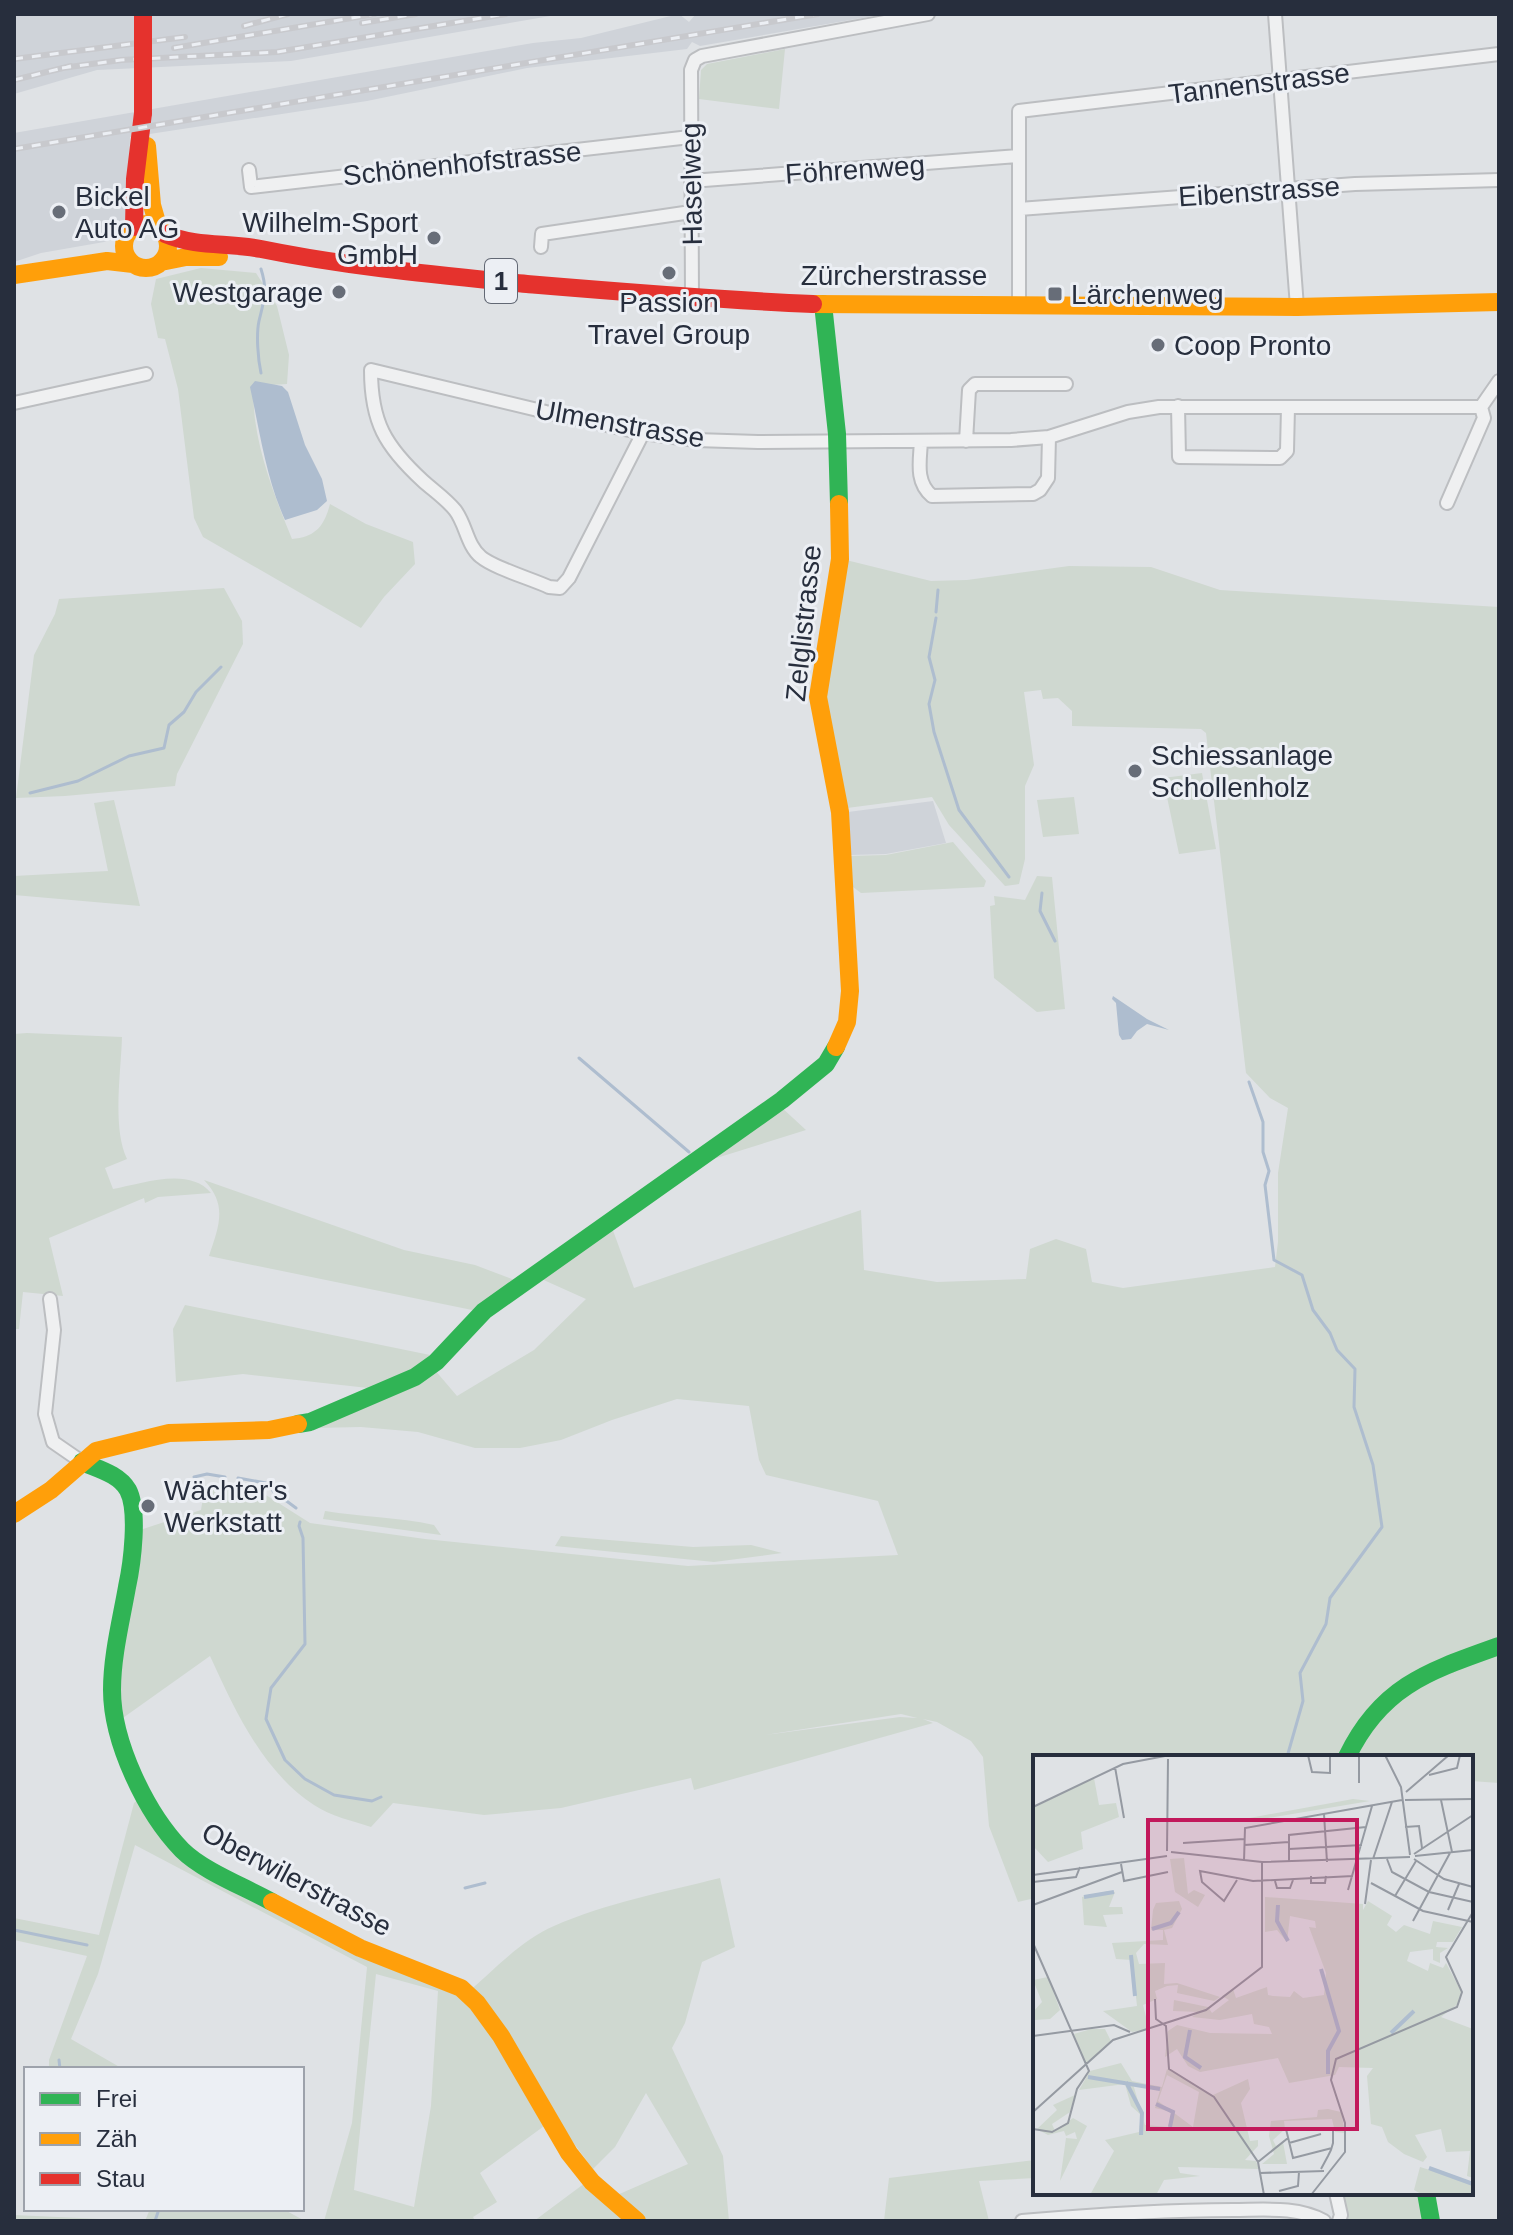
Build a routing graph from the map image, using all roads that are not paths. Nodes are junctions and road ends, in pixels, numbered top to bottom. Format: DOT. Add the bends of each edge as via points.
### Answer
graph roads {
  1 [pos="143,14"];
  2 [pos="928,14"];
  3 [pos="1275,14"];
  4 [pos="1499,54"];
  5 [pos="1279,80"];
  6 [pos="143,113"];
  7 [pos="690,137"];
  8 [pos="1019,156"];
  9 [pos="249,170"];
  10 [pos="1499,180"];
  11 [pos="691,181"];
  12 [pos="1288,189"];
  13 [pos="1019,209"];
  14 [pos="691,212"];
  15 [pos="162,230"];
  16 [pos="129,232"];
  17 [pos="541,247"];
  18 [pos="290,257"];
  19 [pos="161,262"];
  20 [pos="133,264"];
  21 [pos="34,267"];
  22 [pos="14,272"];
  23 [pos="692,299"];
  24 [pos="1499,302"];
  25 [pos="823,304"];
  26 [pos="1019,304"];
  27 [pos="1297,307"];
  28 [pos="146,374"];
  29 [pos="1499,381"];
  30 [pos="1066,384"];
  31 [pos="14,403"];
  32 [pos="1178,406"];
  33 [pos="1288,407"];
  34 [pos="1481,407"];
  35 [pos="643,433"];
  36 [pos="1049,437"];
  37 [pos="837,441"];
  38 [pos="921,441"];
  39 [pos="966,441"];
  40 [pos="1447,503"];
  41 [pos="50,1299"];
  42 [pos="82,1462"];
  43 [pos="14,1514"];
  44 [pos="1499,1646"];
  45 [pos="1348,1755"];
  46 [pos="1336,2195"];
  47 [pos="1426,2195"];
  48 [pos="637,2221"];
  49 [pos="1022,2221"];
  50 [pos="1324,2221"];
  51 [pos="1339,2221"];
  52 [pos="1431,2221"];
  1 -- 6 [label="street, bridge"];
  2 -- 7 [label="street, Haselweg" via="702,56 691,70"];
  3 -- 5 [label="street"];
  4 -- 5 [label="street, Tannenstrasse"];
  5 -- 8 [label="street, Tannenstrasse" via="1019,111"];
  5 -- 12 [label="street"];
  6 -- 15 [label="street" via="152,205"];
  6 -- 16 [label="street"];
  7 -- 9 [label="street, Schönenhofstrasse" via="251,187"];
  7 -- 11 [label="street, Haselweg"];
  8 -- 11 [label="street, Föhrenweg"];
  8 -- 13 [label="street"];
  10 -- 12 [label="street, Eibenstrasse"];
  11 -- 14 [label="street, Haselweg"];
  12 -- 13 [label="street, Eibenstrasse"];
  12 -- 27 [label="street"];
  13 -- 26 [label="street"];
  14 -- 17 [label="street" via="542,234"];
  14 -- 23 [label="street, Haselweg"];
  15 -- 16 [label="street" via="145,223"];
  15 -- 18 [label="street, Zürcherstrasse / 1" via="186,243 256,248"];
  15 -- 19 [label="street" via="168,252"];
  16 -- 20 [label="street" via="124,252"];
  16 -- 21 [label="street" via="104,248 62,255"];
  18 -- 19 [label="street, Zürcherstrasse / 1" via="186,257"];
  18 -- 23 [label="street, Zürcherstrasse / 1"];
  19 -- 20 [label="street" via="151,268"];
  20 -- 21 [label="street"];
  21 -- 22 [label="street"];
  23 -- 25 [label="street, Zürcherstrasse / 1"];
  24 -- 27 [label="street, Zürcherstrasse / 1"];
  25 -- 26 [label="street, Zürcherstrasse / 1"];
  25 -- 37 [label="street, Zelglistrasse"];
  26 -- 27 [label="street, Zürcherstrasse / 1"];
  28 -- 31 [label="street"];
  29 -- 34 [label="street"];
  30 -- 39 [label="street" via="975,384 969,390"];
  32 -- 33 [label="street, Ulmenstrasse"];
  32 -- 33 [label="street" via="1179,457 1280,458 1287,451"];
  32 -- 36 [label="street, Ulmenstrasse" via="1128,412"];
  33 -- 34 [label="street, Ulmenstrasse"];
  34 -- 40 [label="street" via="1484,418"];
  35 -- 35 [label="street, Ulmenstrasse" via="569,578 560,588 549,587 481,557 455,510 413,472 376,421 371,370"];
  35 -- 37 [label="street, Ulmenstrasse" via="696,440"];
  36 -- 38 [label="street" via="1048,478 1040,490 1023,496 932,496 920,477"];
  36 -- 39 [label="street, Ulmenstrasse"];
  37 -- 38 [label="street, Ulmenstrasse"];
  37 -- 42 [label="street, Zelglistrasse" via="840,565 818,697 840,812 850,991 847,1022 826,1064 484,1311 415,1377 310,1422 269,1430 169,1433 96,1451"];
  38 -- 39 [label="street, Ulmenstrasse"];
  41 -- 42 [label="street, Oberwilerstrasse" via="54,1330 45,1414 53,1442"];
  42 -- 43 [label="street, Zelglistrasse"];
  42 -- 48 [label="street, Oberwilerstrasse" via="119,1479 129,1491 134,1553 118,1635 113,1705 128,1765 164,1829 184,1852 221,1875 360,1948 461,1988 501,2036 569,2153 592,2182"];
  44 -- 45 [label="street" via="1391,1694 1370,1713"];
  46 -- 51 [label="street"];
  47 -- 52 [label="street"];
  49 -- 50 [label="street" via="1239,2210 1297,2211"];
}
